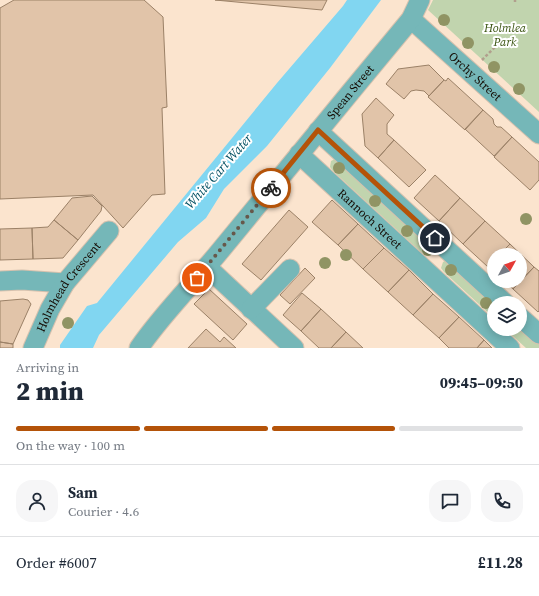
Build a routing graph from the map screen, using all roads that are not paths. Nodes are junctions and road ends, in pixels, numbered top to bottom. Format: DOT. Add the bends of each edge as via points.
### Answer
graph roads {
  1 [pos="420,0"];
  2 [pos="411,19"];
  3 [pos="318,130"];
  4 [pos="539,134"];
  5 [pos="299,154"];
  6 [pos="110,231"];
  7 [pos="207,267"];
  8 [pos="290,269"];
  9 [pos="0,281"];
  10 [pos="65,283"];
  11 [pos="497,296"];
  12 [pos="251,309"];
  13 [pos="527,323"];
  14 [pos="539,334"];
  15 [pos="33,348"];
  16 [pos="139,348"];
  17 [pos="294,348"];
  18 [pos="510,348"];
  1 -- 2 [label="street, Spean Street"];
  2 -- 3 [label="street, Spean Street"];
  2 -- 4 [label="street, Orchy Street"];
  3 -- 5 [label="street, Spean Street"];
  3 -- 11 [label="street"];
  5 -- 7 [label="street, Spean Street"];
  5 -- 18 [label="street, Rannoch Street"];
  6 -- 10 [label="street, Holmhead Crescent"];
  7 -- 12 [label="street"];
  7 -- 16 [label="street, Spean Street" via="151,330"];
  8 -- 12 [label="street"];
  9 -- 10 [label="street"];
  10 -- 15 [label="street, Holmhead Crescent"];
  12 -- 17 [label="street"];
  13 -- 14 [label="street"];
}
